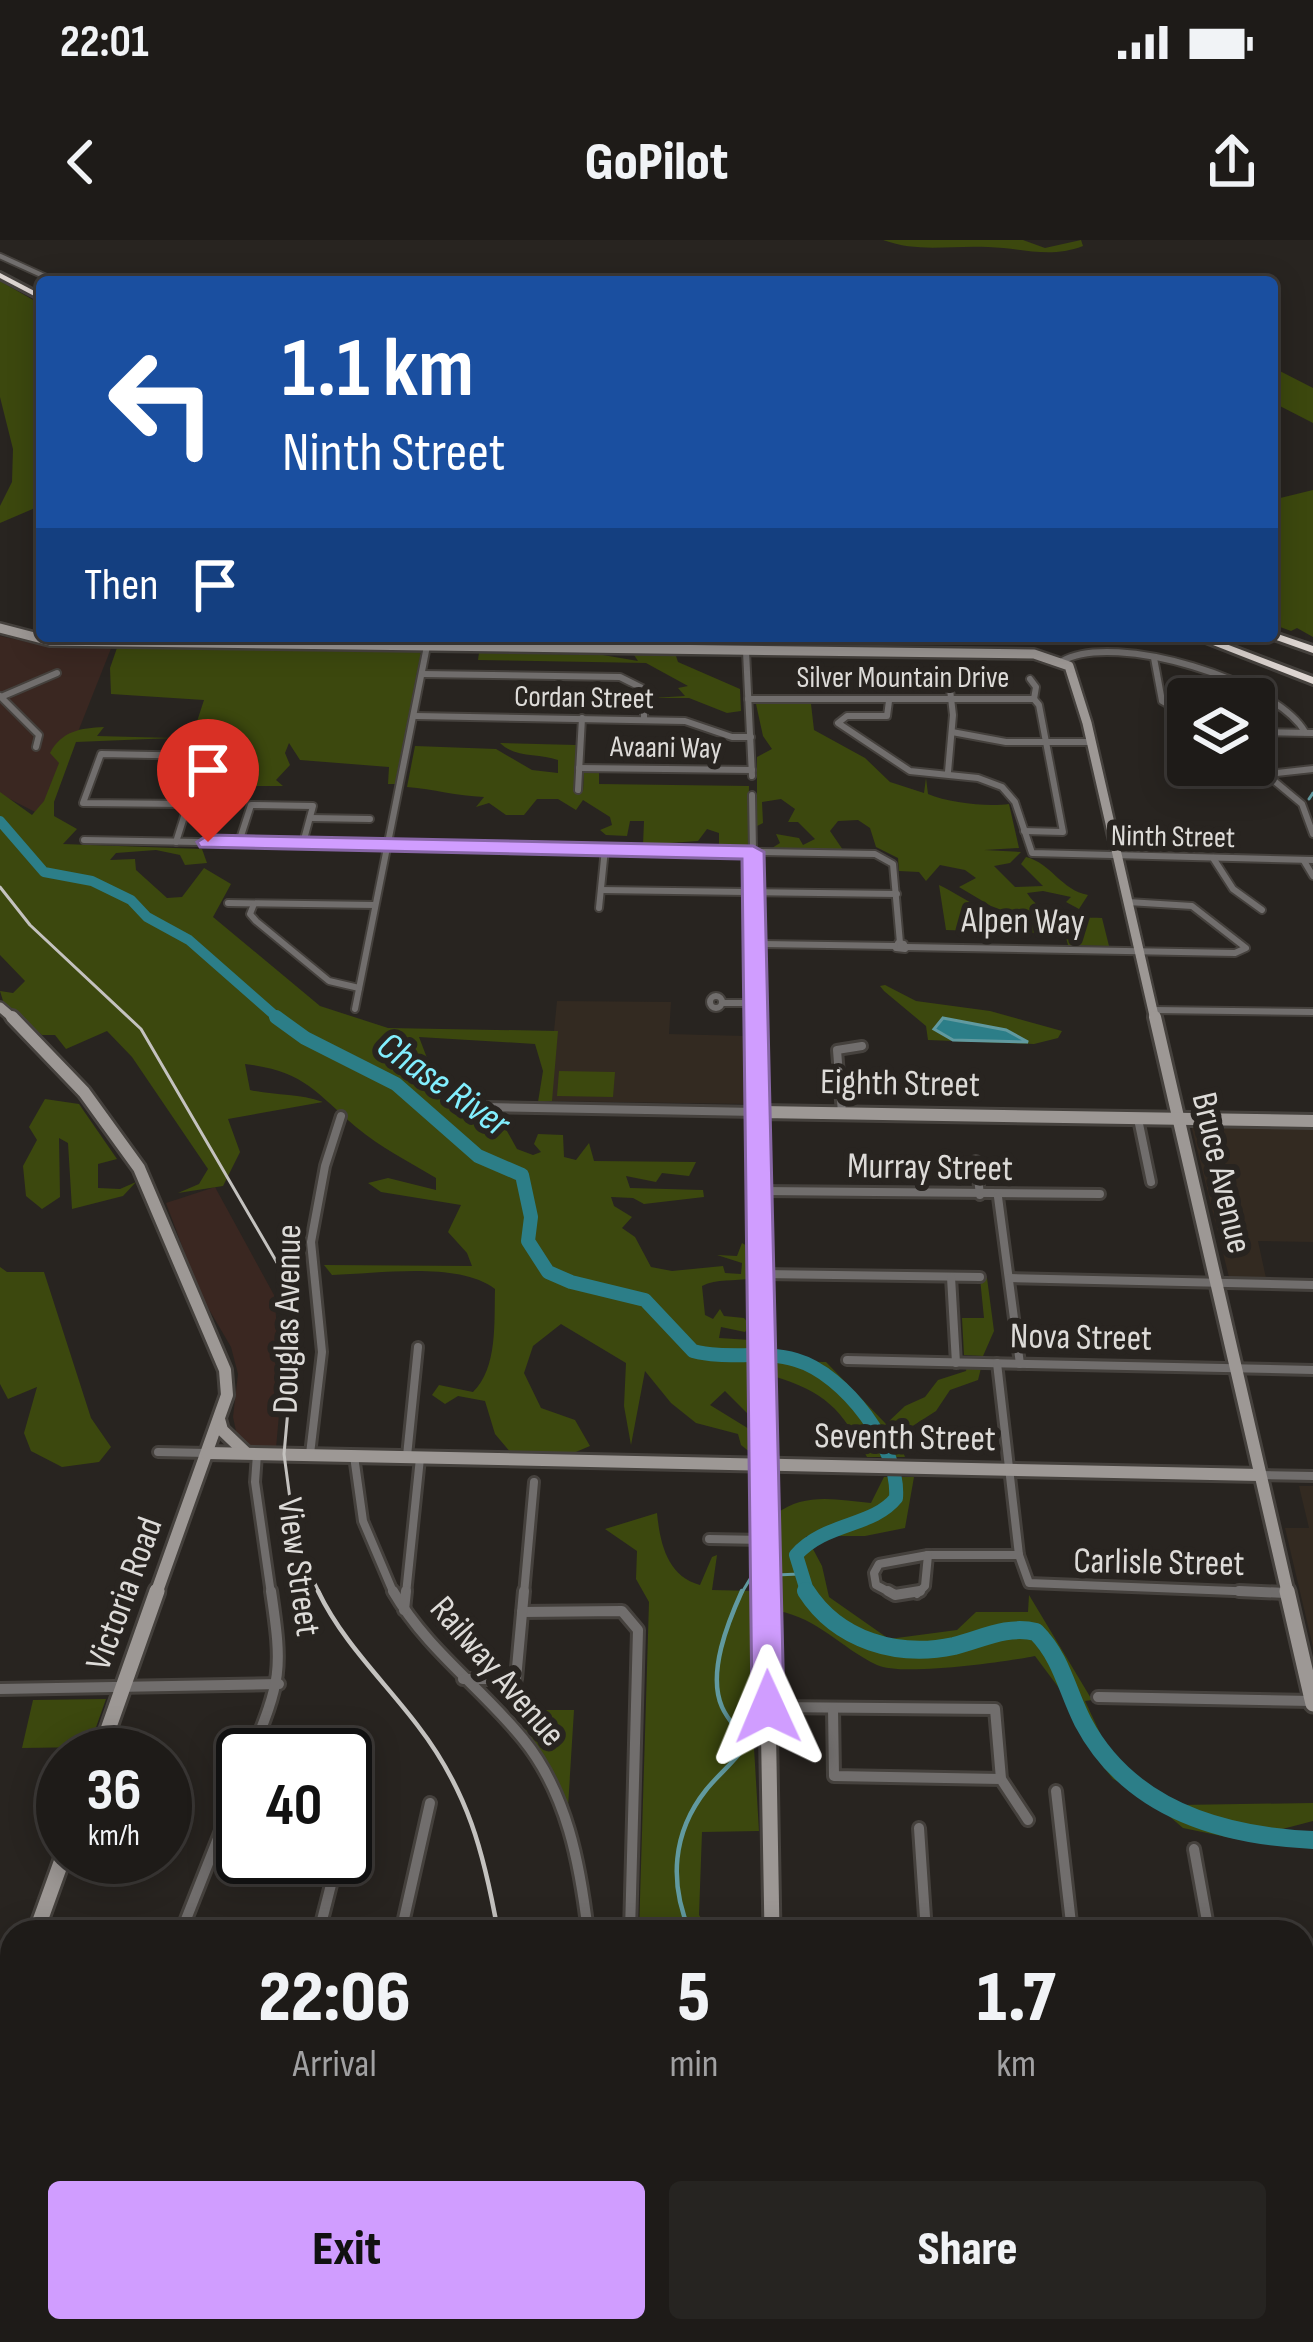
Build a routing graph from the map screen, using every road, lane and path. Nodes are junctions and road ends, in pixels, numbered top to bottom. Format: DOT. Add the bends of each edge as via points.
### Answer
graph roads {
  1 [pos="0,256"];
  2 [pos="0,273"];
  3 [pos="44,276"];
  4 [pos="36,286"];
  5 [pos="36,294"];
  6 [pos="0,628"];
  7 [pos="1278,636"];
  8 [pos="36,637"];
  9 [pos="126,642"];
  10 [pos="1211,642"];
  11 [pos="428,646"];
  12 [pos="746,650"];
  13 [pos="1313,650"];
  14 [pos="1154,658"];
  15 [pos="1062,661"];
  16 [pos="57,674"];
  17 [pos="422,674"];
  18 [pos="955,675"];
  19 [pos="1030,679"];
  20 [pos="1313,681"];
  21 [pos="1,697"];
  22 [pos="748,699"];
  23 [pos="1034,700"];
  24 [pos="889,701"];
  25 [pos="952,701"];
  26 [pos="1167,702"];
  27 [pos="415,716"];
  28 [pos="582,718"];
  29 [pos="644,720"];
  30 [pos="952,732"];
  31 [pos="1275,732"];
  32 [pos="1309,732"];
  33 [pos="751,737"];
  34 [pos="1045,742"];
  35 [pos="1091,742"];
  36 [pos="36,747"];
  37 [pos="579,768"];
  38 [pos="1313,769"];
  39 [pos="948,772"];
  40 [pos="1275,774"];
  41 [pos="1275,783"];
  42 [pos="578,790"];
  43 [pos="752,795"];
  44 [pos="188,804"];
  45 [pos="1310,814"];
  46 [pos="310,818"];
  47 [pos="370,819"];
  48 [pos="1024,831"];
  49 [pos="1313,834"];
  50 [pos="84,840"];
  51 [pos="176,842"];
  52 [pos="239,842"];
  53 [pos="303,843"];
  54 [pos="387,844"];
  55 [pos="604,849"];
  56 [pos="753,852"];
  57 [pos="1118,857"];
  58 [pos="1213,858"];
  59 [pos="1303,860"];
  60 [pos="1313,860"];
  61 [pos="1313,876"];
  62 [pos="601,890"];
  63 [pos="753,892"];
  64 [pos="897,894"];
  65 [pos="1128,902"];
  66 [pos="228,903"];
  67 [pos="254,904"];
  68 [pos="375,905"];
  69 [pos="599,908"];
  70 [pos="1262,910"];
  71 [pos="754,944"];
  72 [pos="900,945"];
  73 [pos="1140,952"];
  74 [pos="359,988"];
  75 [pos="723,1003"];
  76 [pos="755,1003"];
  77 [pos="0,1007"];
  78 [pos="355,1009"];
  79 [pos="1153,1010"];
  80 [pos="1313,1012"];
  81 [pos="862,1046"];
  82 [pos="487,1107"];
  83 [pos="757,1112"];
  84 [pos="842,1113"];
  85 [pos="340,1116"];
  86 [pos="1138,1118"];
  87 [pos="1178,1119"];
  88 [pos="1313,1121"];
  89 [pos="976,1161"];
  90 [pos="1151,1182"];
  91 [pos="758,1192"];
  92 [pos="1100,1194"];
  93 [pos="980,1196"];
  94 [pos="998,1196"];
  95 [pos="760,1274"];
  96 [pos="951,1277"];
  97 [pos="980,1277"];
  98 [pos="1009,1278"];
  99 [pos="1216,1283"];
  100 [pos="1313,1285"];
  101 [pos="418,1347"];
  102 [pos="847,1360"];
  103 [pos="956,1363"];
  104 [pos="998,1364"];
  105 [pos="1020,1364"];
  106 [pos="1235,1368"];
  107 [pos="1313,1370"];
  108 [pos="219,1418"];
  109 [pos="158,1452"];
  110 [pos="207,1453"];
  111 [pos="252,1454"];
  112 [pos="310,1454"];
  113 [pos="354,1455"];
  114 [pos="414,1456"];
  115 [pos="764,1465"];
  116 [pos="1009,1470"];
  117 [pos="1260,1475"];
  118 [pos="1313,1476"];
  119 [pos="534,1482"];
  120 [pos="709,1539"];
  121 [pos="765,1540"];
  122 [pos="928,1555"];
  123 [pos="1018,1555"];
  124 [pos="1287,1593"];
  125 [pos="404,1611"];
  126 [pos="522,1612"];
  127 [pos="462,1679"];
  128 [pos="279,1684"];
  129 [pos="124,1687"];
  130 [pos="0,1689"];
  131 [pos="1098,1697"];
  132 [pos="1313,1703"];
  133 [pos="768,1707"];
  134 [pos="833,1708"];
  135 [pos="109,1728"];
  136 [pos="262,1728"];
  137 [pos="1001,1779"];
  138 [pos="1056,1791"];
  139 [pos="430,1802"];
  140 [pos="1028,1820"];
  141 [pos="919,1828"];
  142 [pos="216,1843"];
  143 [pos="1194,1849"];
  144 [pos="53,1884"];
  145 [pos="331,1884"];
  146 [pos="40,1920"];
  147 [pos="186,1920"];
  148 [pos="322,1920"];
  149 [pos="403,1920"];
  150 [pos="585,1920"];
  151 [pos="630,1920"];
  152 [pos="772,1920"];
  153 [pos="925,1920"];
  154 [pos="1071,1920"];
  155 [pos="1206,1920"];
  1 -- 3 [label="street"];
  2 -- 4 [label="highway"];
  2 -- 5 [label="highway"];
  6 -- 8 [label="street"];
  7 -- 13 [label="highway"];
  9 -- 11 [label="street"];
  10 -- 20 [label="highway"];
  11 -- 12 [label="street"];
  11 -- 17 [label="street"];
  12 -- 15 [label="street"];
  12 -- 22 [label="street"];
  14 -- 15 [label="street" via="1087,650"];
  14 -- 26 [label="street"];
  14 -- 32 [label="street" via="1205,670 1287,707"];
  15 -- 35 [label="street, Bruce Avenue" via="1076,676"];
  16 -- 21 [label="street"];
  17 -- 27 [label="street"];
  17 -- 29 [label="street" via="630,679 644,688"];
  18 -- 25 [label="street"];
  19 -- 23 [label="street, Silver Mountain Drive"];
  21 -- 36 [label="street" via="39,735"];
  22 -- 24 [label="street, Silver Mountain Drive"];
  22 -- 33 [label="street"];
  23 -- 25 [label="street, Silver Mountain Drive"];
  23 -- 34 [label="street"];
  24 -- 25 [label="street, Silver Mountain Drive"];
  24 -- 39 [label="street" via="887,716 848,716 838,724 909,770"];
  25 -- 30 [label="street"];
  27 -- 28 [label="street, Cordan Street"];
  27 -- 54 [label="street"];
  28 -- 29 [label="street, Cordan Street"];
  28 -- 37 [label="street"];
  29 -- 33 [label="street, Cordan Street"];
  30 -- 34 [label="street"];
  30 -- 39 [label="street"];
  31 -- 32 [label="street"];
  33 -- 37 [label="street, Avaani Way" via="752,773"];
  34 -- 35 [label="street"];
  34 -- 48 [label="street" via="1063,832"];
  35 -- 57 [label="street, Bruce Avenue"];
  37 -- 42 [label="street"];
  38 -- 40 [label="street"];
  39 -- 48 [label="street" via="1007,786"];
  41 -- 45 [label="street"];
  43 -- 56 [label="street"];
  44 -- 44 [label="street" via="205,756 101,754 83,802"];
  44 -- 51 [label="street"];
  45 -- 49 [label="street"];
  46 -- 47 [label="street"];
  46 -- 52 [label="street" via="313,806 250,805"];
  46 -- 53 [label="street"];
  48 -- 57 [label="street, Ninth Street" via="1032,853"];
  50 -- 51 [label="street"];
  51 -- 52 [label="street"];
  52 -- 53 [label="street"];
  53 -- 54 [label="street"];
  54 -- 55 [label="street"];
  54 -- 68 [label="street"];
  55 -- 56 [label="street"];
  55 -- 62 [label="street"];
  56 -- 63 [label="street"];
  56 -- 64 [label="street" via="886,857"];
  57 -- 58 [label="street, Ninth Street"];
  57 -- 65 [label="street, Bruce Avenue"];
  58 -- 59 [label="street, Ninth Street"];
  58 -- 70 [label="street" via="1233,889"];
  59 -- 60 [label="street, Ninth Street"];
  59 -- 61 [label="street"];
  62 -- 63 [label="street"];
  62 -- 69 [label="street"];
  63 -- 64 [label="street"];
  63 -- 71 [label="street"];
  64 -- 72 [label="street"];
  65 -- 73 [label="street, Bruce Avenue"];
  65 -- 73 [label="street, Alpen Way" via="1192,906 1246,948"];
  66 -- 67 [label="street"];
  67 -- 68 [label="street"];
  67 -- 74 [label="street" via="256,921 329,981"];
  68 -- 74 [label="street"];
  71 -- 72 [label="street, Alpen Way"];
  71 -- 76 [label="street"];
  72 -- 73 [label="street, Alpen Way"];
  73 -- 79 [label="street, Bruce Avenue"];
  74 -- 78 [label="street"];
  75 -- 76 [label="street"];
  76 -- 83 [label="street"];
  77 -- 108 [label="street, Victoria Road" via="43,1043 140,1169 222,1354 229,1378"];
  79 -- 80 [label="street"];
  79 -- 87 [label="street, Bruce Avenue"];
  81 -- 84 [label="street" via="837,1050"];
  82 -- 83 [label="street, Eighth Street"];
  83 -- 84 [label="street, Eighth Street"];
  83 -- 91 [label="street"];
  84 -- 86 [label="street, Eighth Street"];
  85 -- 112 [label="street, Douglas Avenue" via="311,1242 322,1352"];
  86 -- 87 [label="street, Eighth Street"];
  86 -- 90 [label="street"];
  87 -- 88 [label="street, Eighth Street"];
  87 -- 99 [label="street, Bruce Avenue"];
  89 -- 93 [label="street"];
  91 -- 93 [label="street, Murray Street"];
  91 -- 95 [label="street"];
  92 -- 94 [label="street, Murray Street"];
  93 -- 94 [label="street, Murray Street"];
  94 -- 98 [label="street"];
  95 -- 96 [label="street"];
  95 -- 115 [label="street"];
  96 -- 97 [label="street"];
  96 -- 103 [label="street"];
  98 -- 99 [label="street"];
  98 -- 105 [label="street"];
  99 -- 100 [label="street"];
  99 -- 106 [label="street, Bruce Avenue"];
  101 -- 114 [label="street"];
  102 -- 103 [label="street, Nova Street"];
  103 -- 104 [label="street, Nova Street"];
  104 -- 105 [label="street, Nova Street"];
  104 -- 116 [label="street"];
  105 -- 106 [label="street, Nova Street"];
  106 -- 107 [label="street, Nova Street"];
  106 -- 117 [label="street, Bruce Avenue"];
  108 -- 110 [label="street, Victoria Road"];
  108 -- 111 [label="street"];
  109 -- 110 [label="street"];
  110 -- 111 [label="street, Seventh Street"];
  110 -- 129 [label="street, Victoria Road"];
  111 -- 112 [label="street, Seventh Street"];
  111 -- 128 [label="street, View Street"];
  112 -- 113 [label="street, Seventh Street"];
  113 -- 114 [label="street, Seventh Street"];
  113 -- 125 [label="street, Railway Avenue" via="364,1533"];
  114 -- 115 [label="street, Seventh Street"];
  114 -- 125 [label="street"];
  115 -- 116 [label="street, Seventh Street"];
  115 -- 121 [label="street"];
  116 -- 117 [label="street, Seventh Street"];
  116 -- 123 [label="street"];
  117 -- 118 [label="street, Seventh Street"];
  117 -- 124 [label="street, Bruce Avenue"];
  119 -- 126 [label="street"];
  120 -- 121 [label="street"];
  121 -- 133 [label="street"];
  122 -- 122 [label="street" via="879,1564 876,1585 916,1594 926,1586"];
  122 -- 123 [label="street"];
  123 -- 124 [label="street, Carlisle Street" via="1029,1583"];
  124 -- 132 [label="street, Bruce Avenue"];
  125 -- 127 [label="street, Railway Avenue"];
  126 -- 127 [label="street" via="516,1679"];
  126 -- 151 [label="street" via="622,1611 632,1618 641,1647"];
  127 -- 150 [label="street, Railway Avenue" via="499,1708 554,1789 574,1846"];
  128 -- 129 [label="street"];
  128 -- 136 [label="street, View Street"];
  129 -- 130 [label="street"];
  129 -- 135 [label="street, Victoria Road"];
  131 -- 132 [label="street"];
  133 -- 134 [label="street"];
  133 -- 152 [label="street"];
  134 -- 137 [label="street" via="995,1709"];
  134 -- 137 [label="street" via="834,1776"];
  137 -- 140 [label="street"];
  138 -- 154 [label="street"];
  139 -- 149 [label="street"];
  141 -- 153 [label="street"];
  142 -- 147 [label="street"];
  143 -- 155 [label="street"];
  144 -- 146 [label="street"];
  145 -- 148 [label="street"];
}
